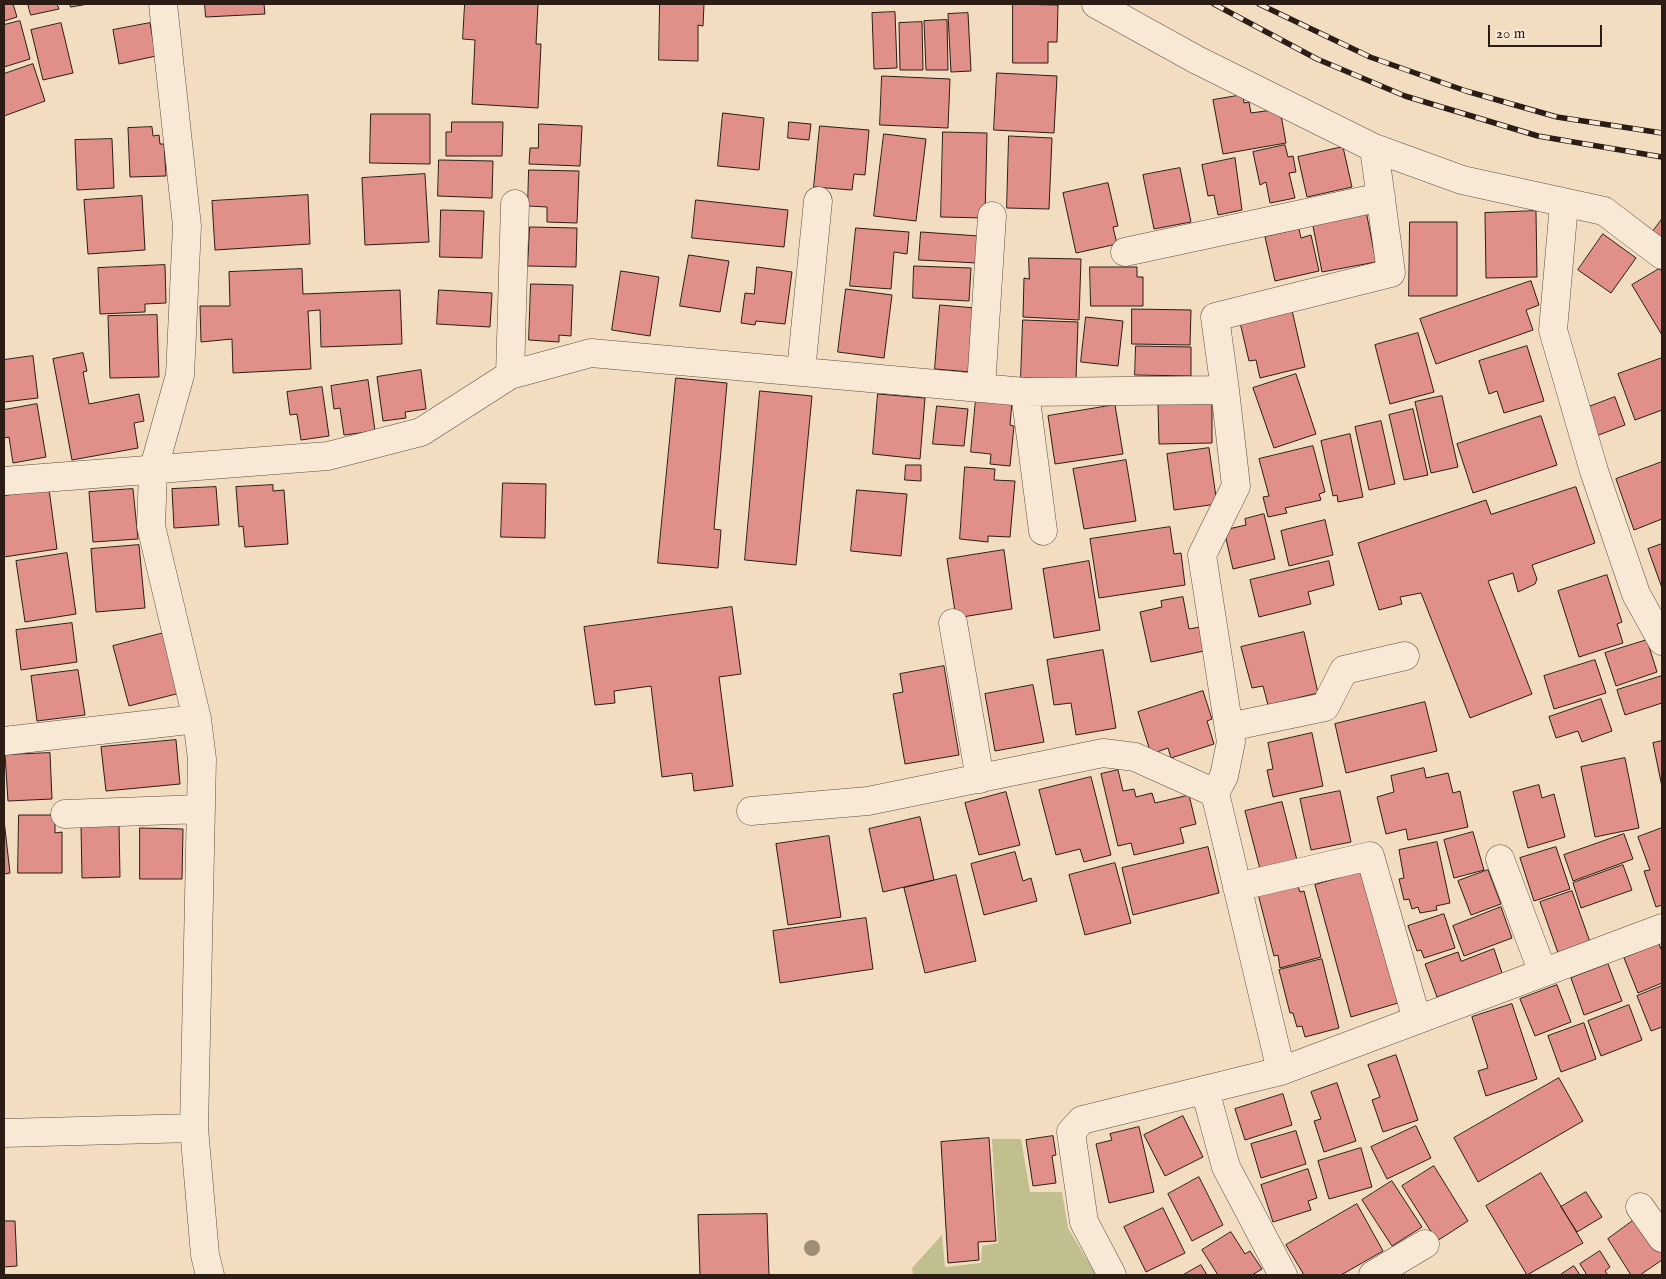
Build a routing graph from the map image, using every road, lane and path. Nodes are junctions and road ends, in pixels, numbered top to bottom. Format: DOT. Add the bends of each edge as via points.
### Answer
graph roads {
  1 [pos="163,4"];
  2 [pos="1096,4"];
  3 [pos="1374,148"];
  4 [pos="1381,197"];
  5 [pos="818,201"];
  6 [pos="515,204"];
  7 [pos="1564,204"];
  8 [pos="992,216"];
  9 [pos="1125,252"];
  10 [pos="1662,254"];
  11 [pos="801,371"];
  12 [pos="510,375"];
  13 [pos="981,387"];
  14 [pos="1225,390"];
  15 [pos="1025,392"];
  16 [pos="153,471"];
  17 [pos="4,481"];
  18 [pos="1043,531"];
  19 [pos="953,623"];
  20 [pos="1662,641"];
  21 [pos="1406,656"];
  22 [pos="197,720"];
  23 [pos="1229,728"];
  24 [pos="4,741"];
  25 [pos="980,779"];
  26 [pos="1215,793"];
  27 [pos="201,809"];
  28 [pos="752,811"];
  29 [pos="65,814"];
  30 [pos="1500,859"];
  31 [pos="1238,887"];
  32 [pos="1662,928"];
  33 [pos="1543,973"];
  34 [pos="1417,1020"];
  35 [pos="1281,1071"];
  36 [pos="1205,1090"];
  37 [pos="194,1128"];
  38 [pos="4,1133"];
  39 [pos="1640,1207"];
  40 [pos="1662,1238"];
  41 [pos="1425,1244"];
  42 [pos="210,1275"];
  43 [pos="1112,1275"];
  44 [pos="1283,1275"];
  45 [pos="1373,1275"];
  1 -- 16 [label="street" via="187,226 180,375"];
  2 -- 3 [label="street" via="1197,60"];
  3 -- 4 [label="street"];
  3 -- 7 [label="street" via="1462,180"];
  4 -- 9 [label="street"];
  4 -- 14 [label="street" via="1391,273 1215,317"];
  5 -- 11 [label="street"];
  6 -- 12 [label="street"];
  7 -- 10 [label="street" via="1604,211"];
  7 -- 20 [label="street" via="1553,330 1594,471 1636,594"];
  8 -- 13 [label="street"];
  11 -- 12 [label="street" via="591,352"];
  11 -- 13 [label="street"];
  12 -- 16 [label="street" via="421,432 328,456"];
  13 -- 15 [label="street"];
  14 -- 15 [label="street"];
  14 -- 23 [label="street" via="1236,486 1202,555"];
  15 -- 18 [label="street"];
  16 -- 17 [label="street"];
  16 -- 22 [label="street" via="151,526"];
  19 -- 25 [label="street"];
  21 -- 23 [label="street" via="1344,670 1325,707"];
  22 -- 24 [label="street"];
  22 -- 27 [label="street" via="202,759"];
  23 -- 26 [label="street" via="1231,742 1224,776"];
  25 -- 26 [label="street" via="1103,754 1134,757"];
  25 -- 28 [label="street" via="868,801"];
  26 -- 31 [label="street"];
  27 -- 29 [label="street"];
  27 -- 37 [label="street"];
  30 -- 33 [label="street"];
  31 -- 34 [label="street" via="1370,856"];
  31 -- 35 [label="street"];
  32 -- 33 [label="street"];
  33 -- 34 [label="street"];
  34 -- 35 [label="street"];
  35 -- 36 [label="street"];
  36 -- 43 [label="street" via="1082,1120 1071,1132 1084,1222"];
  36 -- 44 [label="street" via="1226,1167"];
  37 -- 38 [label="street"];
  37 -- 42 [label="street" via="205,1255"];
  39 -- 40 [label="street"];
  41 -- 45 [label="street"];
}
